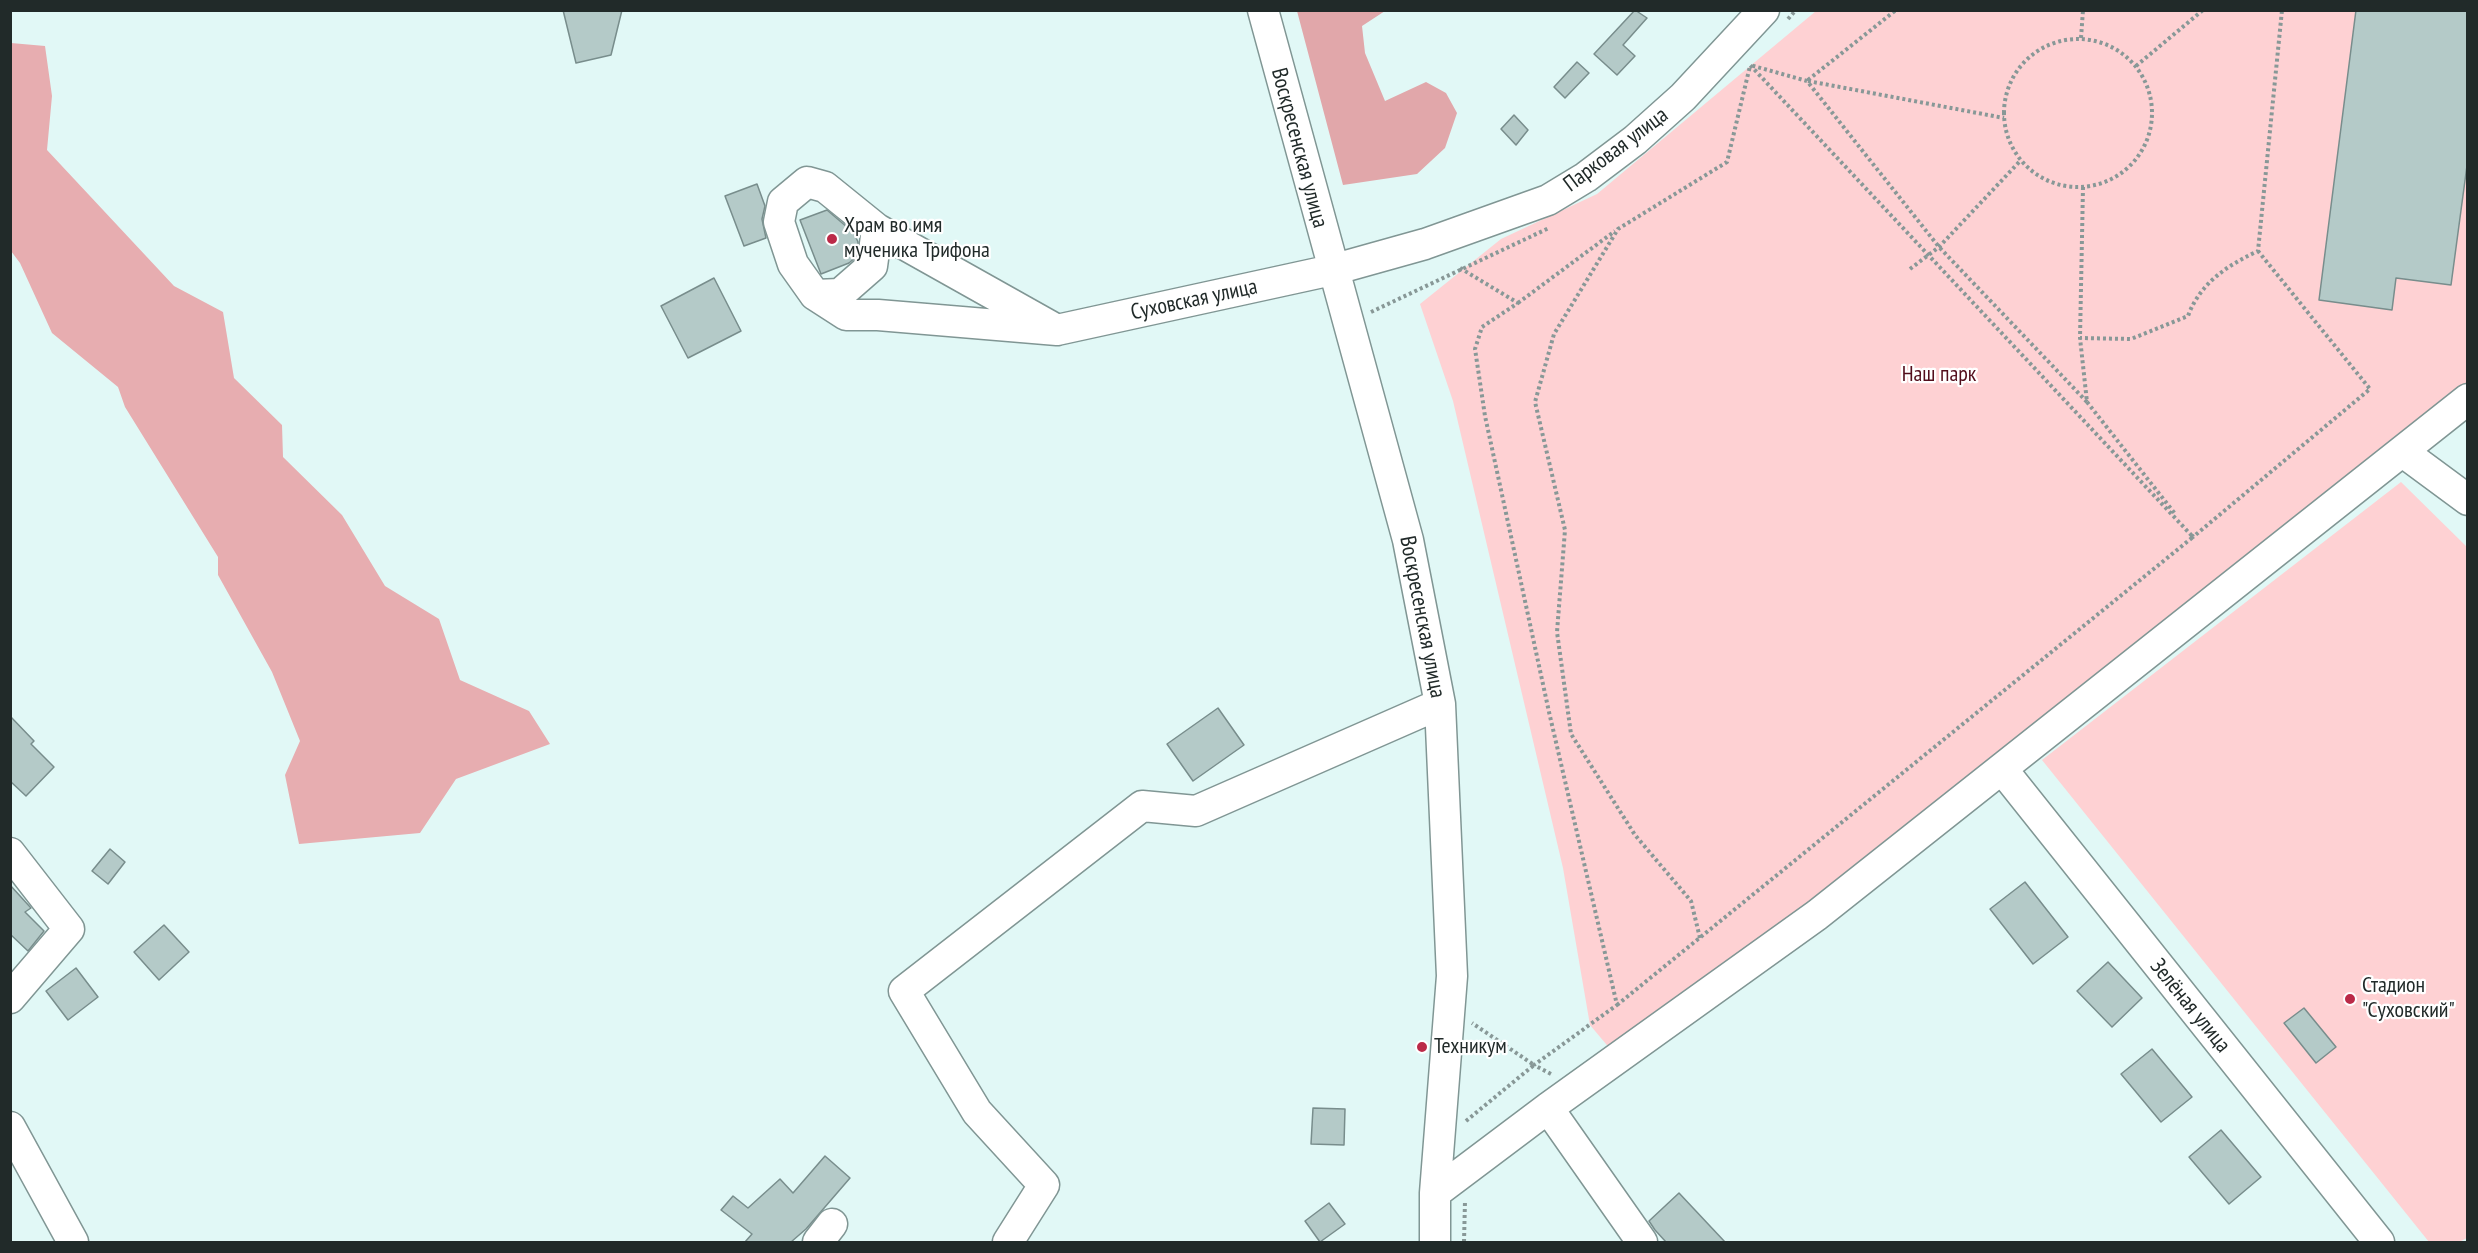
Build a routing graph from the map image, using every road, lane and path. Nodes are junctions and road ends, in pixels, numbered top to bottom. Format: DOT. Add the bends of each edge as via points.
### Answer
graph roads {
  1 [pos="1263,10"];
  2 [pos="1764,10"];
  3 [pos="1896,10"];
  4 [pos="2083,10"];
  5 [pos="2204,10"];
  6 [pos="2282,10"];
  7 [pos="2081,38"];
  8 [pos="1750,65"];
  9 [pos="2136,66"];
  10 [pos="1807,81"];
  11 [pos="2004,118"];
  12 [pos="2021,160"];
  13 [pos="2082,187"];
  14 [pos="877,229"];
  15 [pos="1618,229"];
  16 [pos="1939,247"];
  17 [pos="2258,251"];
  18 [pos="1929,255"];
  19 [pos="1460,268"];
  20 [pos="1910,269"];
  21 [pos="1332,270"];
  22 [pos="815,295"];
  23 [pos="1518,303"];
  24 [pos="1057,330"];
  25 [pos="2080,338"];
  26 [pos="2468,399"];
  27 [pos="2086,402"];
  28 [pos="2403,452"];
  29 [pos="2468,501"];
  30 [pos="2193,537"];
  31 [pos="1440,704"];
  32 [pos="2002,769"];
  33 [pos="10,853"];
  34 [pos="1700,938"];
  35 [pos="10,998"];
  36 [pos="1617,1005"];
  37 [pos="1470,1033"];
  38 [pos="1534,1065"];
  39 [pos="1577,1087"];
  40 [pos="1548,1108"];
  41 [pos="1458,1117"];
  42 [pos="10,1127"];
  43 [pos="1435,1219"];
  44 [pos="73,1242"];
  45 [pos="1008,1242"];
  46 [pos="1411,1242"];
  47 [pos="1642,1242"];
  48 [pos="2379,1242"];
  1 -- 21 [label="street, Воскресенская улица"];
  2 -- 21 [label="street, Парковая улица" via="1699,81 1635,140 1548,200 1425,244"];
  3 -- 10 [label="path"];
  4 -- 7 [label="path"];
  5 -- 9 [label="path"];
  6 -- 17 [label="path"];
  7 -- 9 [label="path" via="2111,46"];
  7 -- 11 [label="path" via="2056,42 2034,53 2017,71 2006,94"];
  8 -- 10 [label="path"];
  8 -- 15 [label="path" via="1727,162"];
  8 -- 18 [label="path"];
  9 -- 13 [label="path" via="2148,87 2153,111 2150,133 2140,154 2125,171 2105,182"];
  10 -- 11 [label="path"];
  10 -- 16 [label="path"];
  11 -- 12 [label="path"];
  12 -- 13 [label="path" via="2038,176 2060,185"];
  12 -- 16 [label="path"];
  13 -- 25 [label="path"];
  14 -- 22 [label="street" via="872,266 840,294"];
  14 -- 22 [label="street" via="825,187 807,182 783,202 779,222 793,264"];
  14 -- 24 [label="street"];
  15 -- 23 [label="path"];
  15 -- 34 [label="path" via="1554,334 1535,402 1565,530 1557,632 1571,734 1635,834 1691,901"];
  16 -- 18 [label="path"];
  16 -- 27 [label="path"];
  17 -- 25 [label="path" via="2229,265 2194,298 2188,316 2132,339"];
  17 -- 30 [label="path" via="2370,389"];
  18 -- 20 [label="path"];
  18 -- 30 [label="path"];
  19 -- 23 [label="path"];
  21 -- 24 [label="street, Суховская улица"];
  21 -- 31 [label="street, Воскресенская улица" via="1408,540"];
  22 -- 24 [label="street, Суховская улица" via="846,315"];
  23 -- 36 [label="path" via="1482,327 1476,349 1485,416"];
  25 -- 27 [label="path"];
  26 -- 28 [label="street"];
  27 -- 30 [label="path"];
  28 -- 29 [label="street"];
  28 -- 32 [label="street"];
  30 -- 34 [label="path"];
  31 -- 41 [label="street, Воскресенская улица"];
  31 -- 45 [label="street" via="1196,811 1142,806 904,992 977,1112 1044,1185"];
  32 -- 39 [label="street" via="1817,915"];
  32 -- 48 [label="street, Зелёная улица"];
  33 -- 35 [label="street" via="69,929"];
  34 -- 36 [label="path"];
  36 -- 38 [label="path"];
  37 -- 38 [label="path" via="1470,1022"];
  38 -- 39 [label="path"];
  38 -- 41 [label="path"];
  39 -- 40 [label="street"];
  40 -- 43 [label="street"];
  40 -- 47 [label="street"];
  41 -- 43 [label="street, Воскресенская улица"];
  42 -- 44 [label="street"];
  43 -- 46 [label="street"];
}
